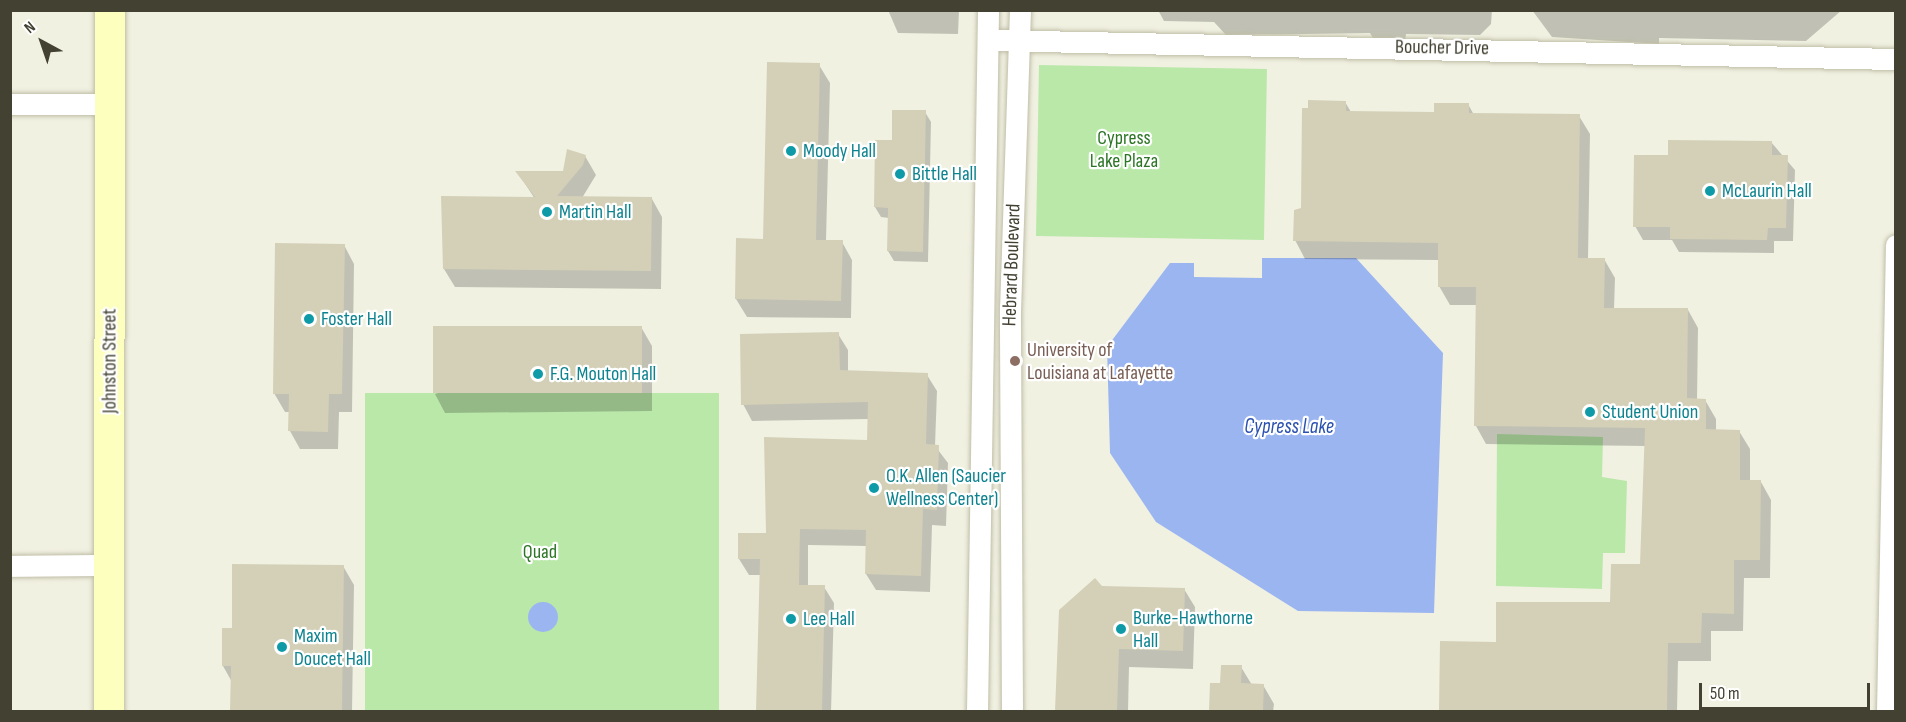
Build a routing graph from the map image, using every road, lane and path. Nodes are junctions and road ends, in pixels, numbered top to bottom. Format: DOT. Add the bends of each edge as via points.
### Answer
graph roads {
  1 [pos="110,10"];
  2 [pos="988,10"];
  3 [pos="1020,10"];
  4 [pos="988,40"];
  5 [pos="1019,41"];
  6 [pos="1896,59"];
  7 [pos="10,104"];
  8 [pos="111,104"];
  9 [pos="1896,245"];
  10 [pos="980,517"];
  11 [pos="1008,519"];
  12 [pos="110,565"];
  13 [pos="10,566"];
  14 [pos="109,711"];
  15 [pos="977,711"];
  16 [pos="1012,711"];
  17 [pos="1887,711"];
  1 -- 8 [label="main road, Johnston Street"];
  2 -- 4 [label="street, Hebrard Boulevard"];
  3 -- 5 [label="street, Hebrard Boulevard"];
  4 -- 5 [label="street, Boucher Drive"];
  4 -- 10 [label="street, Hebrard Boulevard"];
  5 -- 6 [label="street, Boucher Drive"];
  5 -- 11 [label="street, Hebrard Boulevard"];
  7 -- 8 [label="street"];
  8 -- 12 [label="main road, Johnston Street"];
  9 -- 17 [label="street"];
  10 -- 11 [label="street"];
  10 -- 15 [label="street, Hebrard Boulevard"];
  11 -- 16 [label="street, Hebrard Boulevard"];
  12 -- 13 [label="street"];
  12 -- 14 [label="main road, Johnston Street"];
}
